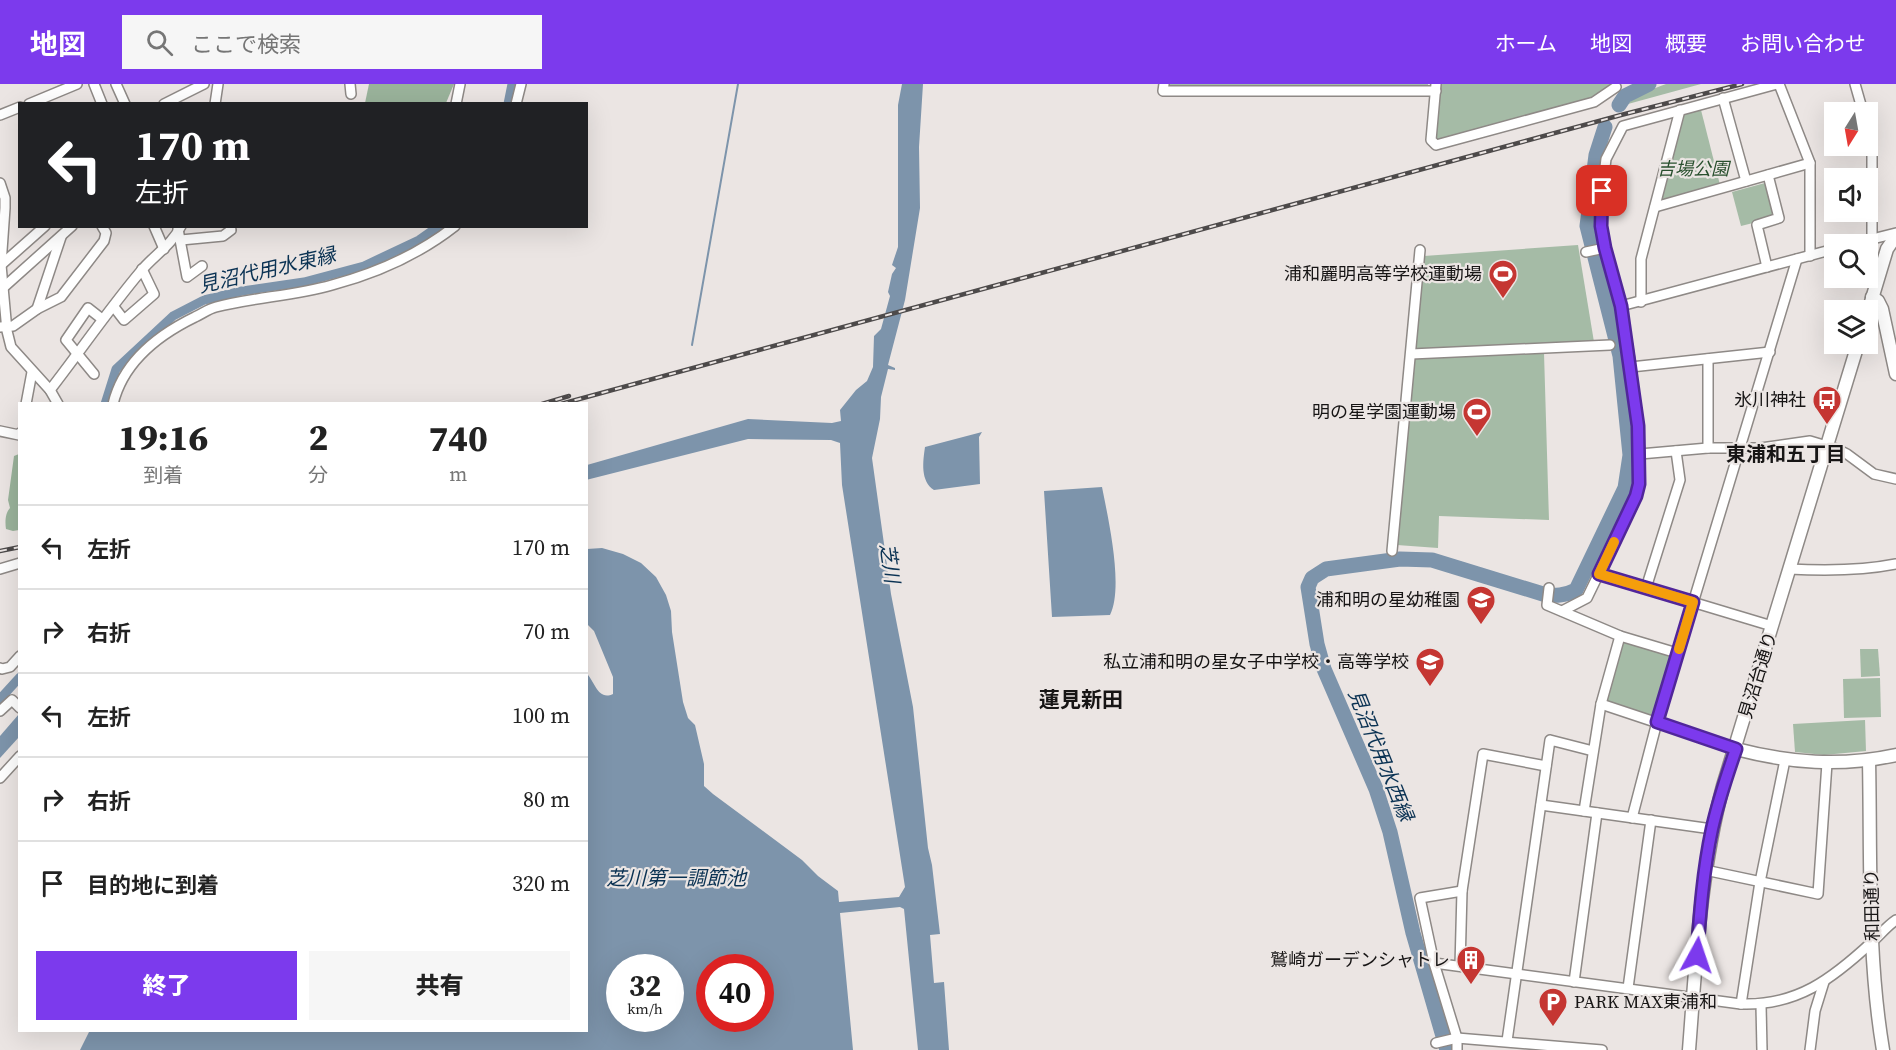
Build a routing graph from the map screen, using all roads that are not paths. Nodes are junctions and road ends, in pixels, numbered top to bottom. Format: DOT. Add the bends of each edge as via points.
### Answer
graph roads {
  1 [pos="77,84"];
  2 [pos="94,84"];
  3 [pos="116,84"];
  4 [pos="204,84"];
  5 [pos="218,84"];
  6 [pos="460,84"];
  7 [pos="521,84"];
  8 [pos="1164,84"];
  9 [pos="1778,84"];
  10 [pos="1854,84"];
  11 [pos="1616,87"];
  12 [pos="1436,88"];
  13 [pos="1723,98"];
  14 [pos="34,102"];
  15 [pos="101,102"];
  16 [pos="124,102"];
  17 [pos="169,102"];
  18 [pos="215,102"];
  19 [pos="456,102"];
  20 [pos="516,102"];
  21 [pos="1860,102"];
  22 [pos="18,108"];
  23 [pos="1680,110"];
  24 [pos="0,115"];
  25 [pos="1872,156"];
  26 [pos="1810,163"];
  27 [pos="1768,175"];
  28 [pos="1746,181"];
  29 [pos="0,183"];
  30 [pos="1655,207"];
  31 [pos="43,228"];
  32 [pos="70,228"];
  33 [pos="103,228"];
  34 [pos="155,228"];
  35 [pos="230,228"];
  36 [pos="452,228"];
  37 [pos="180,231"];
  38 [pos="1872,234"];
  39 [pos="1896,234"];
  40 [pos="61,237"];
  41 [pos="1878,238"];
  42 [pos="1605,248"];
  43 [pos="164,249"];
  44 [pos="1420,250"];
  45 [pos="1586,252"];
  46 [pos="1824,252"];
  47 [pos="1810,256"];
  48 [pos="1797,259"];
  49 [pos="1,265"];
  50 [pos="202,266"];
  51 [pos="1767,267"];
  52 [pos="142,269"];
  53 [pos="4,287"];
  54 [pos="1872,297"];
  55 [pos="1871,300"];
  56 [pos="1641,302"];
  57 [pos="1621,306"];
  58 [pos="114,307"];
  59 [pos="37,309"];
  60 [pos="102,319"];
  61 [pos="4,326"];
  62 [pos="1610,345"];
  63 [pos="1770,352"];
  64 [pos="78,354"];
  65 [pos="1411,354"];
  66 [pos="1855,354"];
  67 [pos="1708,359"];
  68 [pos="1631,367"];
  69 [pos="32,372"];
  70 [pos="94,374"];
  71 [pos="1896,374"];
  72 [pos="50,390"];
  73 [pos="26,402"];
  74 [pos="57,402"];
  75 [pos="114,402"];
  76 [pos="0,431"];
  77 [pos="18,435"];
  78 [pos="1827,446"];
  79 [pos="1740,447"];
  80 [pos="1708,448"];
  81 [pos="1676,451"];
  82 [pos="1640,454"];
  83 [pos="1896,479"];
  84 [pos="1392,551"];
  85 [pos="18,564"];
  86 [pos="1896,564"];
  87 [pos="0,569"];
  88 [pos="1789,569"];
  89 [pos="1599,574"];
  90 [pos="1548,588"];
  91 [pos="1646,588"];
  92 [pos="1693,602"];
  93 [pos="1562,611"];
  94 [pos="1772,626"];
  95 [pos="1620,636"];
  96 [pos="1677,653"];
  97 [pos="18,658"];
  98 [pos="0,668"];
  99 [pos="1601,704"];
  100 [pos="18,706"];
  101 [pos="0,711"];
  102 [pos="1657,722"];
  103 [pos="1736,749"];
  104 [pos="1593,751"];
  105 [pos="1896,755"];
  106 [pos="18,758"];
  107 [pos="1785,760"];
  108 [pos="1869,760"];
  109 [pos="1827,763"];
  110 [pos="1546,766"];
  111 [pos="0,778"];
  112 [pos="1541,806"];
  113 [pos="1584,811"];
  114 [pos="1597,813"];
  115 [pos="1632,818"];
  116 [pos="1651,820"];
  117 [pos="1712,829"];
  118 [pos="1705,870"];
  119 [pos="1760,882"];
  120 [pos="1462,891"];
  121 [pos="1896,920"];
  122 [pos="1872,942"];
  123 [pos="1434,963"];
  124 [pos="1460,966"];
  125 [pos="1518,975"];
  126 [pos="1574,982"];
  127 [pos="1824,982"];
  128 [pos="1628,988"];
  129 [pos="1693,997"];
  130 [pos="1741,1004"];
  131 [pos="1761,1005"];
  132 [pos="1453,1039"];
  133 [pos="1507,1041"];
  134 [pos="1436,1043"];
  135 [pos="1559,1048"];
  136 [pos="1457,1050"];
  137 [pos="1602,1050"];
  138 [pos="1689,1050"];
  139 [pos="1762,1050"];
  140 [pos="1810,1050"];
  141 [pos="1883,1050"];
  1 -- 14 [label="street"];
  2 -- 15 [label="street"];
  3 -- 16 [label="street"];
  4 -- 17 [label="street"];
  5 -- 18 [label="street"];
  6 -- 19 [label="street"];
  7 -- 20 [label="street"];
  8 -- 12 [label="street" via="1162,91"];
  9 -- 13 [label="street"];
  9 -- 26 [label="street"];
  10 -- 21 [label="street"];
  11 -- 12 [label="street" via="1594,102 1436,145 1431,140"];
  13 -- 23 [label="street"];
  13 -- 28 [label="street"];
  22 -- 24 [label="street"];
  23 -- 30 [label="street"];
  23 -- 42 [label="street" via="1623,126 1606,159 1601,226"];
  25 -- 38 [label="street"];
  26 -- 27 [label="street"];
  26 -- 47 [label="street"];
  27 -- 28 [label="street"];
  27 -- 51 [label="street" via="1779,219 1757,225"];
  28 -- 30 [label="street"];
  29 -- 49 [label="street" via="5,208"];
  30 -- 56 [label="street" via="1641,259"];
  31 -- 49 [label="street"];
  32 -- 40 [label="street"];
  33 -- 59 [label="street" via="104,241 61,297"];
  34 -- 43 [label="street"];
  35 -- 37 [label="street" via="223,236"];
  36 -- 75 [label="street" via="375,273 213,308 177,326 149,345 129,368"];
  37 -- 43 [label="street"];
  37 -- 50 [label="street" via="187,277"];
  39 -- 41 [label="street"];
  39 -- 54 [label="street" via="1887,249"];
  40 -- 53 [label="street"];
  40 -- 59 [label="street"];
  42 -- 45 [label="street"];
  42 -- 57 [label="street"];
  43 -- 52 [label="street"];
  44 -- 65 [label="street"];
  46 -- 47 [label="street"];
  47 -- 48 [label="street"];
  48 -- 51 [label="street"];
  48 -- 63 [label="street"];
  49 -- 53 [label="street"];
  51 -- 56 [label="street"];
  52 -- 58 [label="street"];
  52 -- 58 [label="street" via="154,294 124,320"];
  53 -- 61 [label="street"];
  54 -- 55 [label="street"];
  54 -- 71 [label="street" via="1882,309"];
  56 -- 57 [label="street"];
  57 -- 68 [label="street"];
  58 -- 60 [label="street"];
  59 -- 61 [label="street" via="13,326"];
  60 -- 64 [label="street"];
  60 -- 64 [label="street" via="88,308 66,340"];
  61 -- 69 [label="street" via="11,347"];
  62 -- 65 [label="street"];
  63 -- 67 [label="street"];
  63 -- 79 [label="street"];
  64 -- 70 [label="street"];
  64 -- 72 [label="street"];
  65 -- 84 [label="street"];
  66 -- 78 [label="street, 見沼台通り"];
  67 -- 68 [label="street"];
  67 -- 80 [label="street"];
  68 -- 82 [label="street"];
  69 -- 72 [label="street"];
  69 -- 73 [label="street"];
  72 -- 74 [label="street"];
  76 -- 77 [label="street"];
  78 -- 79 [label="street" via="1810,441"];
  78 -- 83 [label="street" via="1847,454 1874,474"];
  78 -- 88 [label="street, 見沼台通り"];
  79 -- 80 [label="street"];
  79 -- 92 [label="street"];
  80 -- 81 [label="street"];
  81 -- 82 [label="street"];
  81 -- 91 [label="street" via="1680,480"];
  82 -- 89 [label="street" via="1636,496"];
  85 -- 87 [label="street"];
  86 -- 88 [label="street" via="1827,571"];
  88 -- 94 [label="street, 見沼台通り"];
  89 -- 91 [label="street"];
  89 -- 93 [label="street" via="1587,598"];
  90 -- 93 [label="street" via="1547,605"];
  91 -- 92 [label="street"];
  92 -- 94 [label="street"];
  92 -- 96 [label="street"];
  93 -- 95 [label="street"];
  94 -- 103 [label="street, 見沼台通り"];
  95 -- 96 [label="street"];
  95 -- 99 [label="street"];
  96 -- 102 [label="street"];
  97 -- 98 [label="street" via="10,667"];
  99 -- 102 [label="street"];
  99 -- 104 [label="street"];
  100 -- 101 [label="street" via="12,700"];
  102 -- 103 [label="street"];
  102 -- 115 [label="street"];
  103 -- 107 [label="street"];
  103 -- 117 [label="street, 見沼台通り"];
  104 -- 110 [label="street" via="1550,740"];
  104 -- 113 [label="street"];
  105 -- 108 [label="street"];
  106 -- 111 [label="street"];
  107 -- 109 [label="street"];
  107 -- 119 [label="street"];
  108 -- 109 [label="street"];
  108 -- 122 [label="street, 和田通り"];
  109 -- 119 [label="street" via="1818,894"];
  110 -- 112 [label="street"];
  110 -- 120 [label="street" via="1483,754"];
  112 -- 113 [label="street"];
  112 -- 125 [label="street"];
  113 -- 114 [label="street"];
  114 -- 115 [label="street"];
  114 -- 126 [label="street"];
  115 -- 116 [label="street"];
  116 -- 117 [label="street"];
  116 -- 128 [label="street"];
  117 -- 118 [label="street, 見沼台通り"];
  118 -- 119 [label="street"];
  118 -- 129 [label="street, 見沼台通り"];
  119 -- 130 [label="street"];
  120 -- 123 [label="street" via="1420,898"];
  120 -- 124 [label="street"];
  121 -- 122 [label="street"];
  122 -- 127 [label="street"];
  122 -- 141 [label="street, 和田通り"];
  123 -- 124 [label="street"];
  123 -- 132 [label="street"];
  124 -- 125 [label="street"];
  125 -- 126 [label="street"];
  125 -- 133 [label="street"];
  126 -- 128 [label="street"];
  127 -- 131 [label="street" via="1788,999"];
  127 -- 140 [label="street"];
  128 -- 129 [label="street"];
  129 -- 130 [label="street"];
  129 -- 138 [label="street, 見沼台通り"];
  130 -- 131 [label="street"];
  131 -- 139 [label="street"];
  132 -- 133 [label="street"];
  132 -- 134 [label="street"];
  132 -- 136 [label="street"];
  133 -- 135 [label="street"];
  135 -- 137 [label="street"];
}
